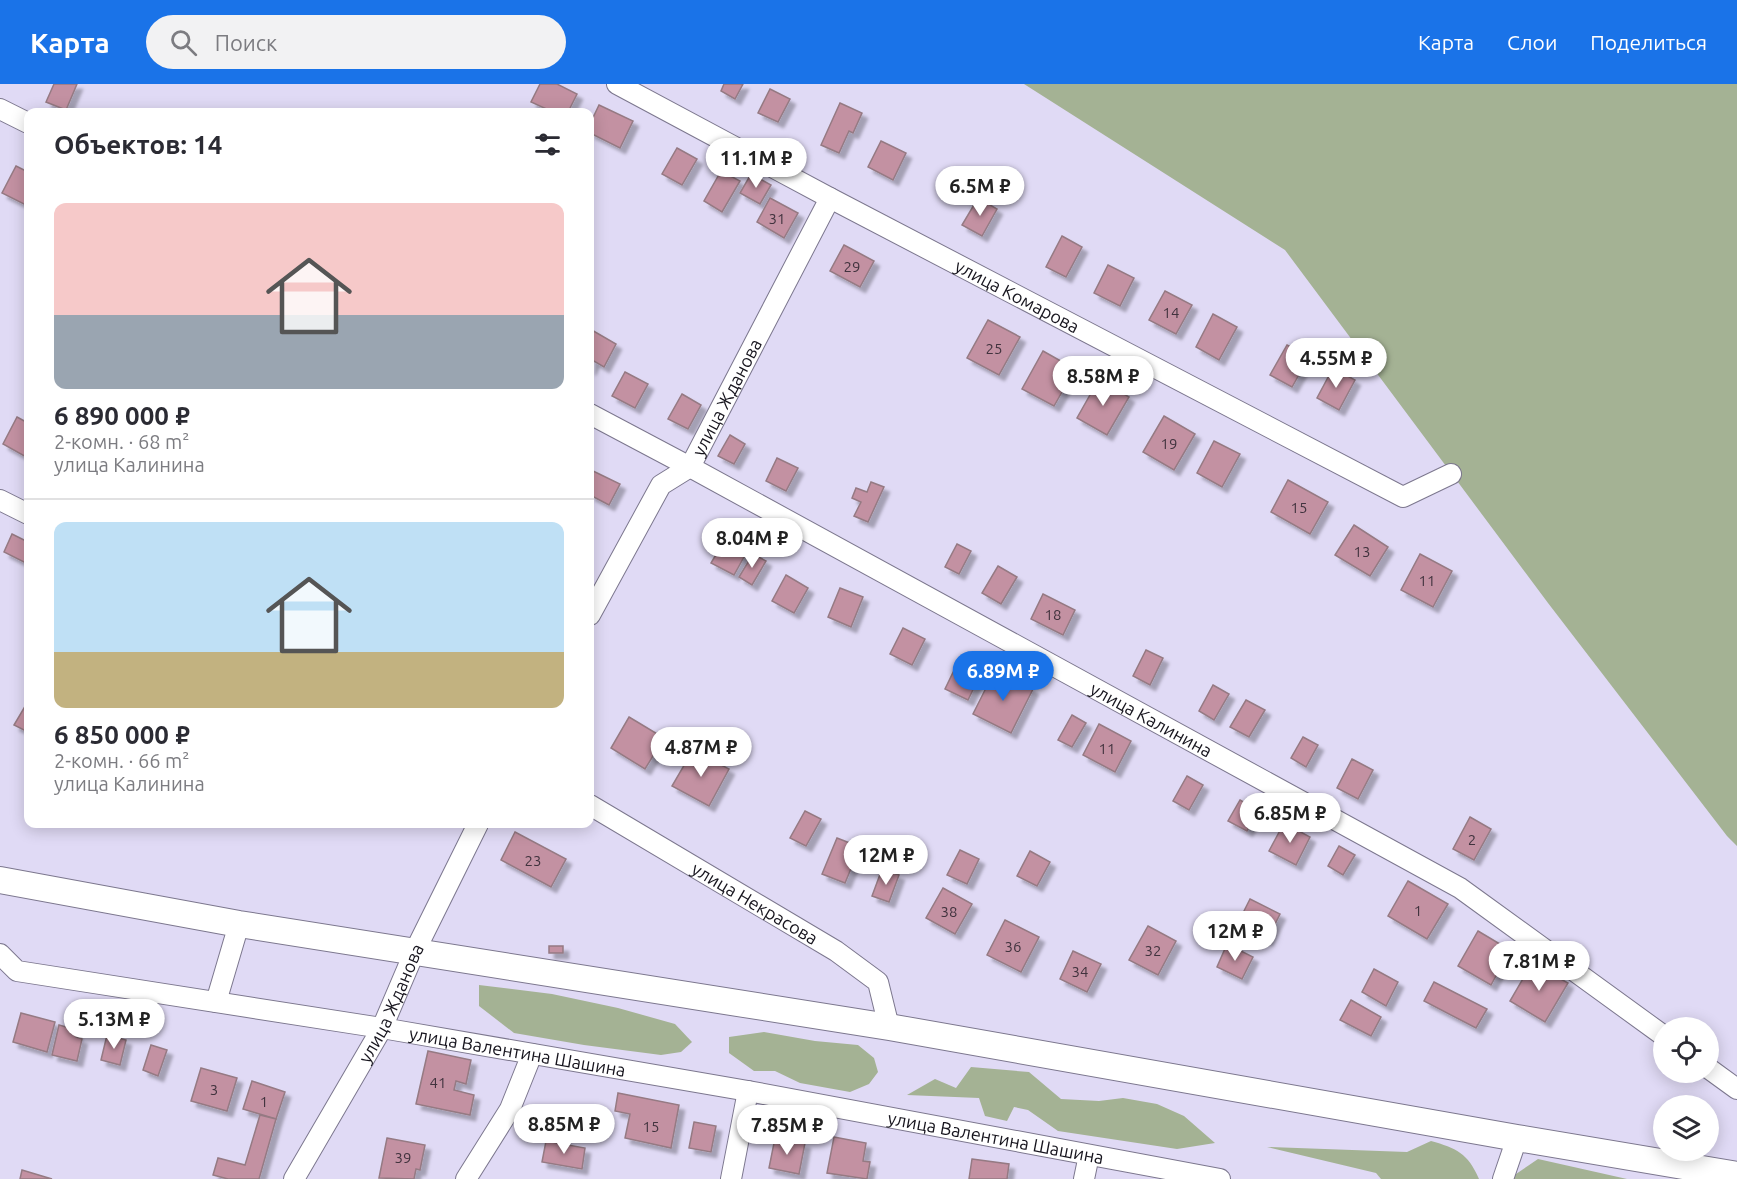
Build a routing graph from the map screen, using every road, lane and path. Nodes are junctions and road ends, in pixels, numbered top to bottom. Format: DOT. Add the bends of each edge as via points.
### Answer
graph roads {
  1 [pos="617,84"];
  2 [pos="0,109"];
  3 [pos="24,121"];
  4 [pos="830,198"];
  5 [pos="594,416"];
  6 [pos="690,466"];
  7 [pos="1451,474"];
  8 [pos="0,500"];
  9 [pos="24,512"];
  10 [pos="594,608"];
  11 [pos="594,807"];
  12 [pos="476,828"];
  13 [pos="0,880"];
  14 [pos="239,924"];
  15 [pos="414,953"];
  16 [pos="0,954"];
  17 [pos="216,1002"];
  18 [pos="889,1027"];
  19 [pos="1653,1027"];
  20 [pos="382,1028"];
  21 [pos="532,1054"];
  22 [pos="1719,1076"];
  23 [pos="1737,1089"];
  24 [pos="748,1091"];
  25 [pos="1517,1138"];
  26 [pos="1089,1155"];
  27 [pos="1737,1175"];
  28 [pos="294,1179"];
  29 [pos="466,1179"];
  30 [pos="731,1179"];
  31 [pos="1084,1179"];
  32 [pos="1220,1179"];
  33 [pos="1503,1179"];
  1 -- 4 [label="street, улица Комарова"];
  2 -- 3 [label="street"];
  4 -- 6 [label="street, улица Жданова"];
  4 -- 7 [label="street, улица Комарова" via="1403,497"];
  5 -- 6 [label="street, улица Калинина"];
  6 -- 10 [label="street, улица Жданова" via="661,486"];
  6 -- 19 [label="street, улица Калинина" via="1460,888"];
  8 -- 9 [label="street"];
  11 -- 18 [label="street, улица Некрасова" via="836,951 878,982"];
  12 -- 15 [label="street, улица Жданова"];
  13 -- 14 [label="street"];
  14 -- 15 [label="street"];
  14 -- 17 [label="street"];
  15 -- 18 [label="street"];
  15 -- 20 [label="street, улица Жданова"];
  16 -- 17 [label="street, улица Валентина Шашина" via="17,971"];
  17 -- 20 [label="street, улица Валентина Шашина"];
  18 -- 25 [label="street"];
  20 -- 21 [label="street, улица Валентина Шашина"];
  20 -- 28 [label="street, улица Жданова"];
  21 -- 24 [label="street, улица Валентина Шашина"];
  21 -- 29 [label="street" via="510,1109"];
  22 -- 23 [label="street"];
  24 -- 26 [label="street, улица Валентина Шашина"];
  24 -- 30 [label="street"];
  25 -- 27 [label="street"];
  25 -- 33 [label="street"];
  26 -- 31 [label="street"];
  26 -- 32 [label="street, улица Валентина Шашина"];
}
